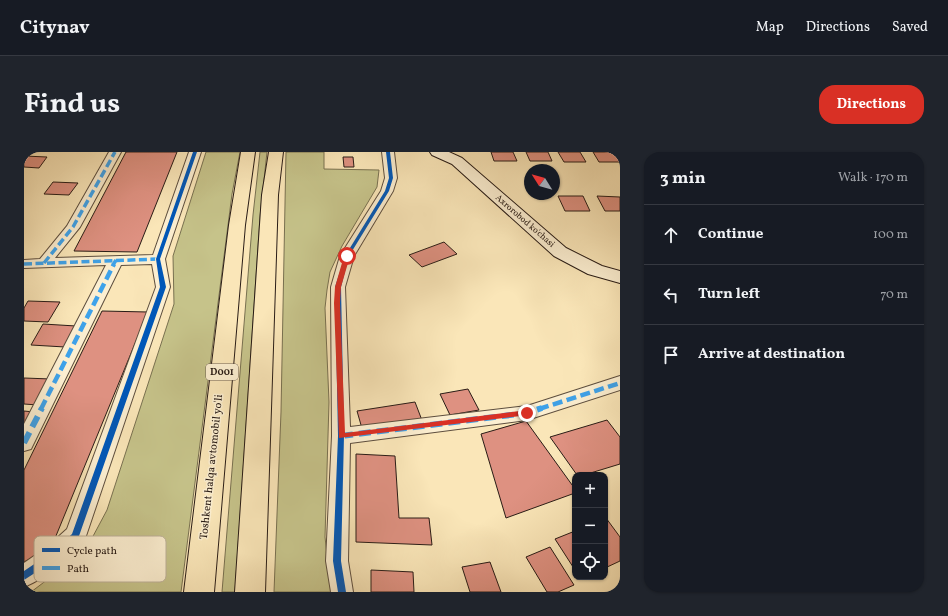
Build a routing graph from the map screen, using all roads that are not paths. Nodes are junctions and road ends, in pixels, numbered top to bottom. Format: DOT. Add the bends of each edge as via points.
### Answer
graph roads {
  1 [pos="115,152"];
  2 [pos="195,152"];
  3 [pos="248,152"];
  4 [pos="276,152"];
  5 [pos="388,152"];
  6 [pos="437,152"];
  7 [pos="158,259"];
  8 [pos="116,260"];
  9 [pos="44,263"];
  10 [pos="24,264"];
  11 [pos="620,277"];
  12 [pos="620,383"];
  13 [pos="341,436"];
  14 [pos="24,443"];
  15 [pos="75,536"];
  16 [pos="34,569"];
  17 [pos="24,576"];
  18 [pos="199,592"];
  19 [pos="250,592"];
  20 [pos="342,592"];
  1 -- 9 [label="street" via="73,227"];
  2 -- 7 [label="street"];
  3 -- 18 [label="highway, Toshkent halqa avtomobil yo'li / D001" via="237,225"];
  4 -- 19 [label="highway" via="270,195"];
  5 -- 13 [label="street" via="391,178 387,191 347,256 338,287"];
  6 -- 11 [label="street, Axrorobod ko'chasi" via="456,161 560,252 596,270"];
  7 -- 8 [label="street"];
  7 -- 15 [label="street" via="163,287"];
  8 -- 9 [label="street"];
  8 -- 14 [label="street"];
  9 -- 10 [label="street"];
  12 -- 13 [label="street" via="527,413"];
  13 -- 20 [label="street" via="337,561"];
  16 -- 17 [label="street"];
}
